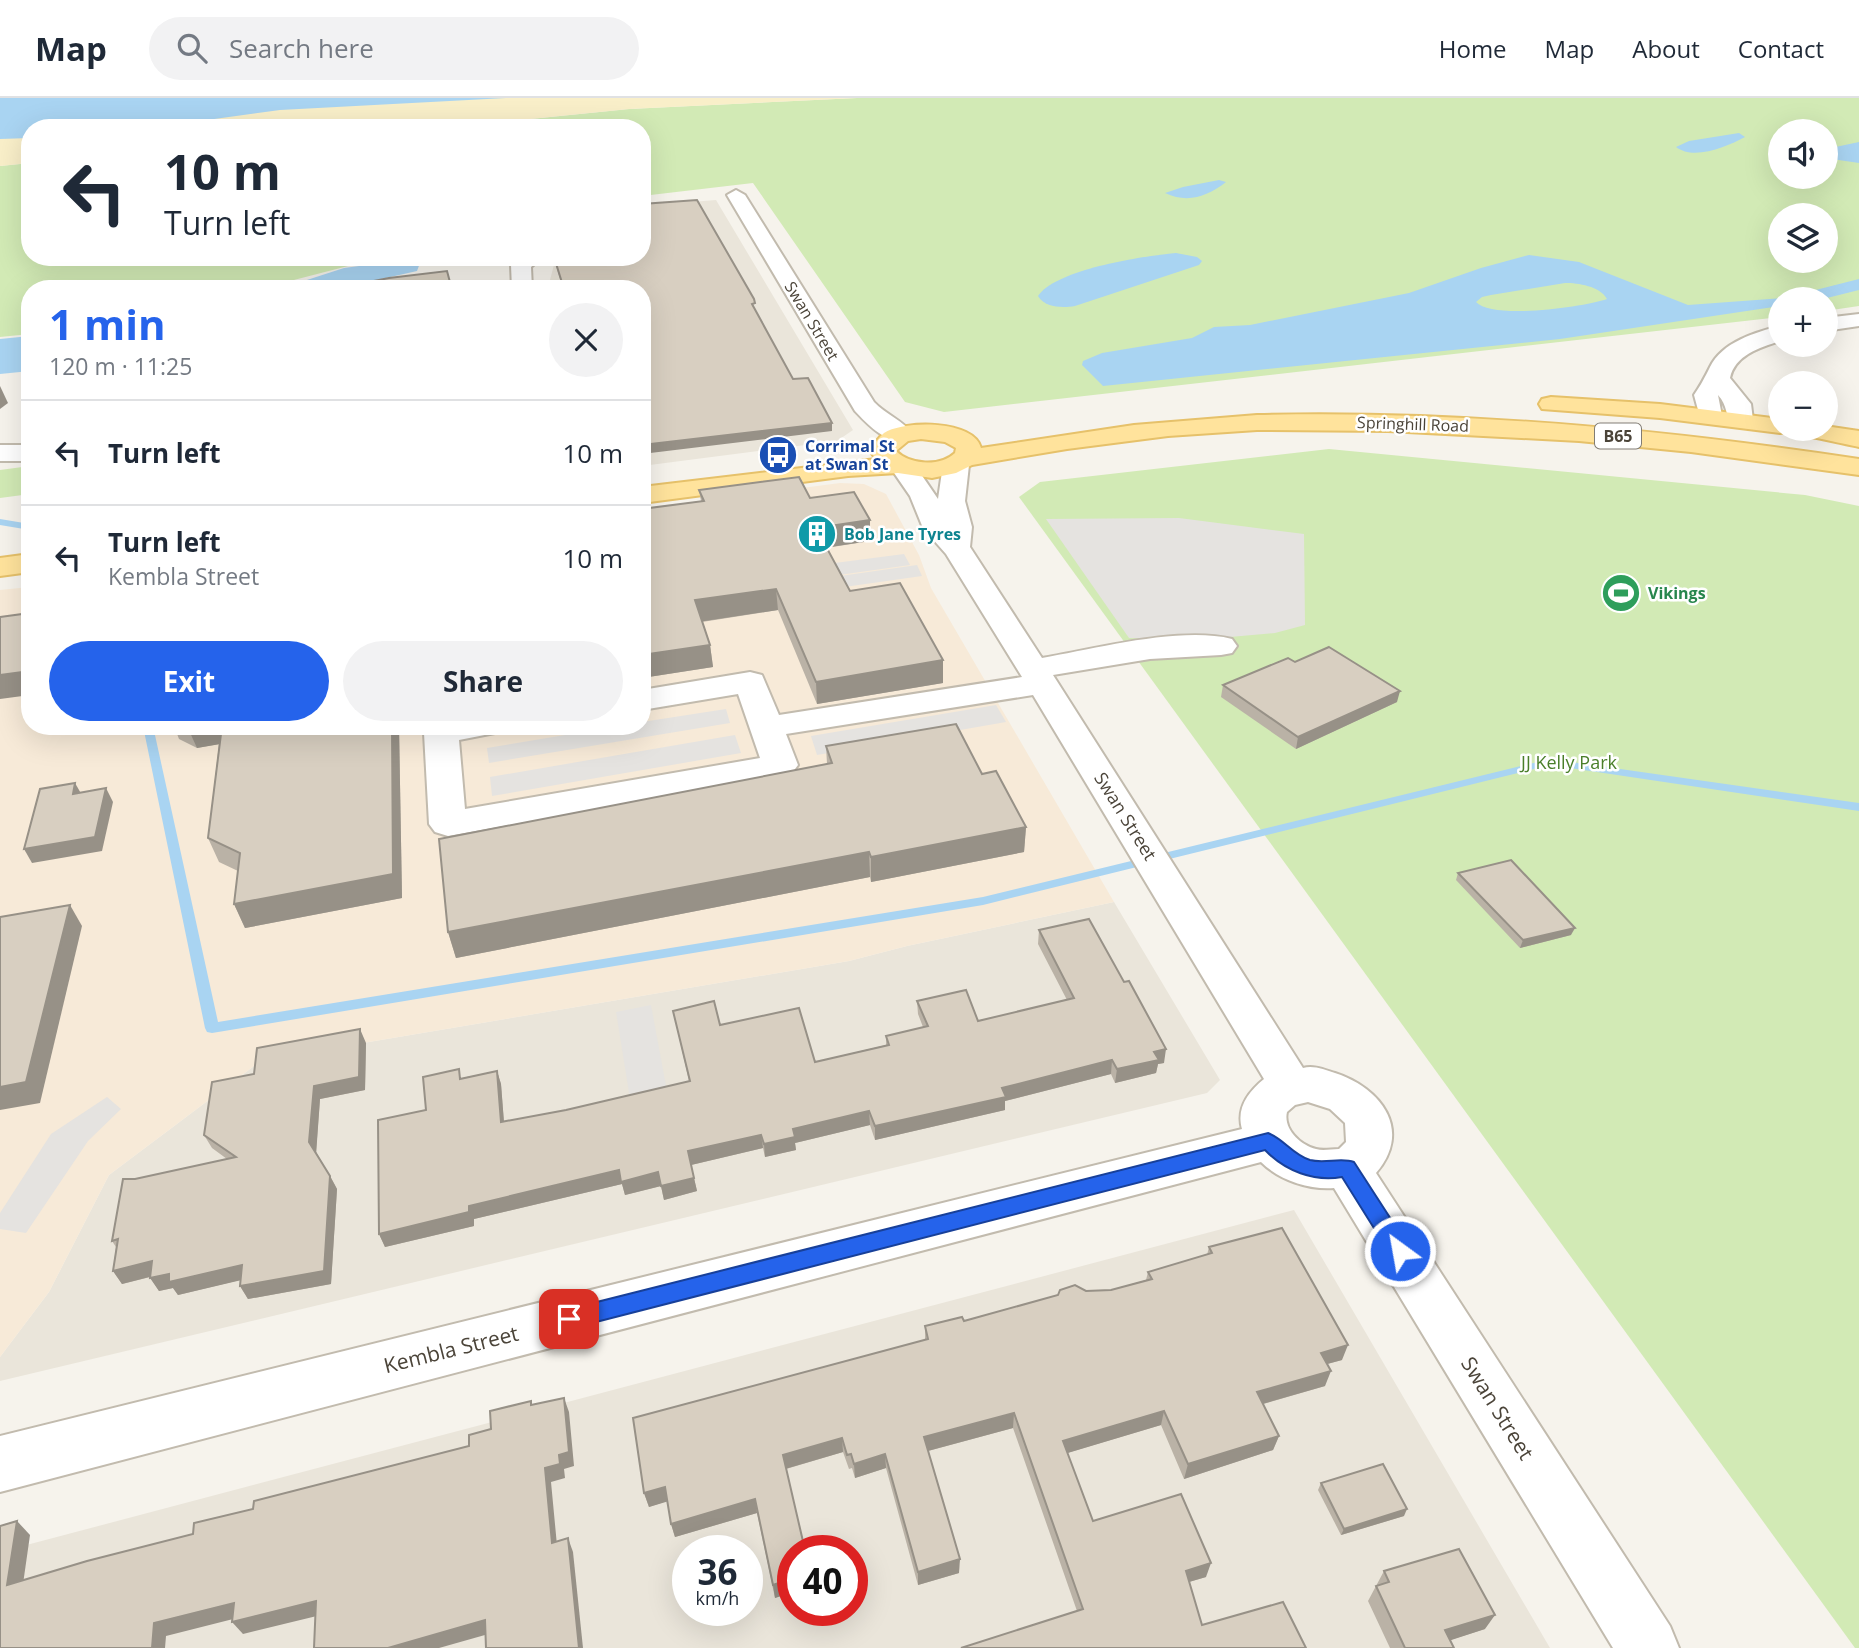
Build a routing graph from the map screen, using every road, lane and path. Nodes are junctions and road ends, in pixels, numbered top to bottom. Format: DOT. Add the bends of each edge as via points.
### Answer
graph roads {
  1 [pos="736,195"];
  2 [pos="1859,320"];
  3 [pos="1838,323"];
  4 [pos="1768,338"];
  5 [pos="1360,399"];
  6 [pos="1528,402"];
  7 [pos="1725,420"];
  8 [pos="1447,425"];
  9 [pos="1768,425"];
  10 [pos="952,435"];
  11 [pos="1838,436"];
  12 [pos="1859,439"];
  13 [pos="0,453"];
  14 [pos="21,453"];
  15 [pos="896,453"];
  16 [pos="1859,454"];
  17 [pos="961,462"];
  18 [pos="1859,467"];
  19 [pos="651,480"];
  20 [pos="651,494"];
  21 [pos="957,549"];
  22 [pos="21,565"];
  23 [pos="0,567"];
  24 [pos="1221,646"];
  25 [pos="1038,677"];
  26 [pos="651,698"];
  27 [pos="768,727"];
  28 [pos="441,735"];
  29 [pos="1291,1086"];
  30 [pos="1268,1141"];
  31 [pos="1347,1168"];
  32 [pos="0,1464"];
  33 [pos="1648,1648"];
  1 -- 15 [label="street, Swan Street"];
  2 -- 3 [label="street"];
  4 -- 7 [label="street" via="1740,348 1721,367 1706,395"];
  5 -- 10 [label="main road, Springhill Road / B65" via="1195,409"];
  6 -- 7 [label="main road, B65"];
  7 -- 8 [label="main road" via="1681,428 1521,421"];
  7 -- 9 [label="main road, B65"];
  7 -- 16 [label="main road" via="1773,440"];
  8 -- 17 [label="main road, Springhill Road / B65" via="1222,424 1085,439"];
  8 -- 18 [label="main road, Springhill Road / B65" via="1639,438"];
  10 -- 15 [label="main road, B65" via="921,431"];
  10 -- 17 [label="main road" via="969,445 970,452"];
  11 -- 12 [label="main road"];
  13 -- 14 [label="street"];
  15 -- 17 [label="main road, B65" via="930,470"];
  15 -- 19 [label="main road, B65"];
  15 -- 20 [label="main road, B65" via="848,468"];
  15 -- 21 [label="street, Swan Street" via="937,528"];
  17 -- 21 [label="street, Swan Street" via="951,501 958,527"];
  21 -- 25 [label="street, Swan Street"];
  22 -- 23 [label="main road"];
  24 -- 25 [label="street" via="1145,649"];
  25 -- 27 [label="street"];
  25 -- 29 [label="street, Swan Street"];
  26 -- 27 [label="street" via="750,682"];
  27 -- 28 [label="street" via="780,765 448,824"];
  29 -- 30 [label="street" via="1267,1101 1262,1128"];
  29 -- 31 [label="street" via="1308,1084 1335,1091 1367,1119 1369,1147"];
  30 -- 31 [label="street" via="1281,1154 1313,1169"];
  30 -- 32 [label="street, Kembla Street"];
  31 -- 33 [label="street, Swan Street"];
}
